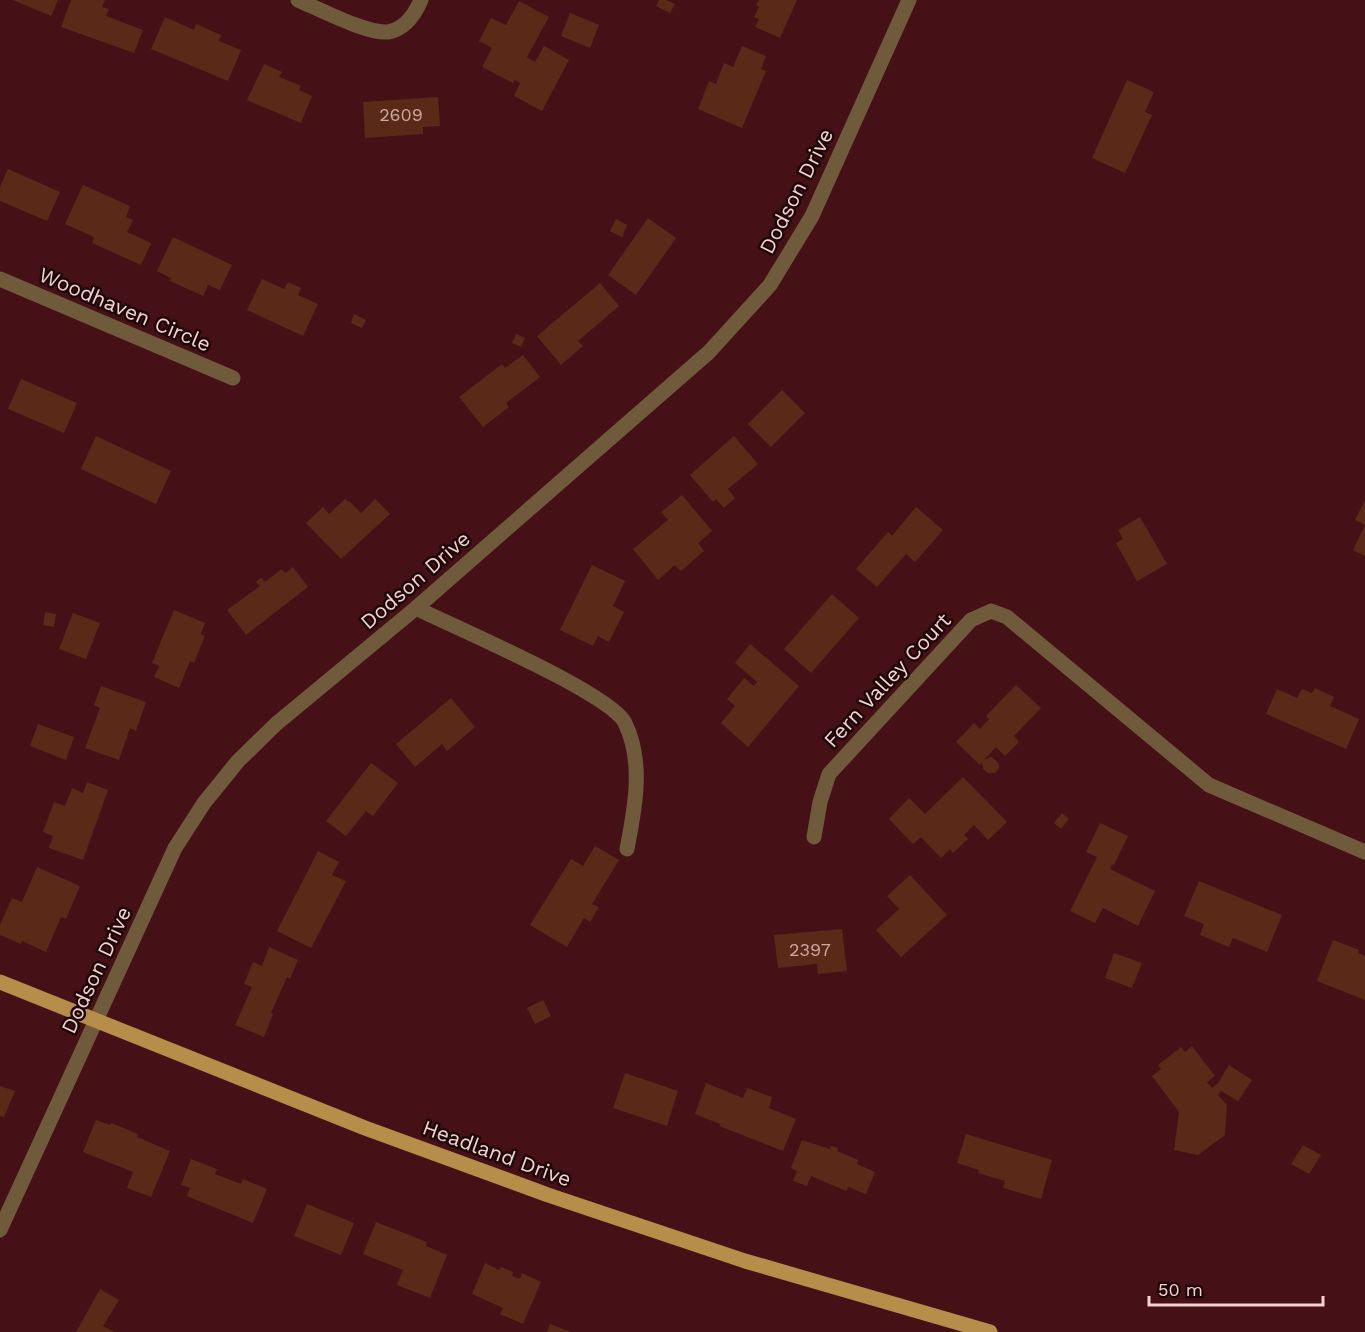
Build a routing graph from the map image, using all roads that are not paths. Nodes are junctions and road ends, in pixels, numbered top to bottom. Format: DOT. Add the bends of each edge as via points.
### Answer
graph roads {
  1 [pos="298,0"];
  2 [pos="421,0"];
  3 [pos="909,0"];
  4 [pos="0,279"];
  5 [pos="233,378"];
  6 [pos="416,609"];
  7 [pos="814,837"];
  8 [pos="627,849"];
  9 [pos="1365,852"];
  10 [pos="0,982"];
  11 [pos="95,1020"];
  12 [pos="0,1230"];
  13 [pos="990,1332"];
  1 -- 2 [label="street" via="368,29 388,32 405,25"];
  3 -- 6 [label="street, Dodson Drive" via="812,216 770,285 709,352"];
  4 -- 5 [label="street, Woodhaven Circle"];
  6 -- 8 [label="street" via="573,684 605,703 624,721 635,754 636,801"];
  6 -- 11 [label="street, Dodson Drive" via="276,724 238,761 204,803 175,848"];
  7 -- 9 [label="street, Fern Valley Court" via="829,774 971,620 991,611 1007,616 1209,784"];
  10 -- 11 [label="main road, Headland Drive"];
  11 -- 12 [label="street, Dodson Drive"];
  11 -- 13 [label="main road, Headland Drive" via="365,1128 548,1195 745,1261"];
}
